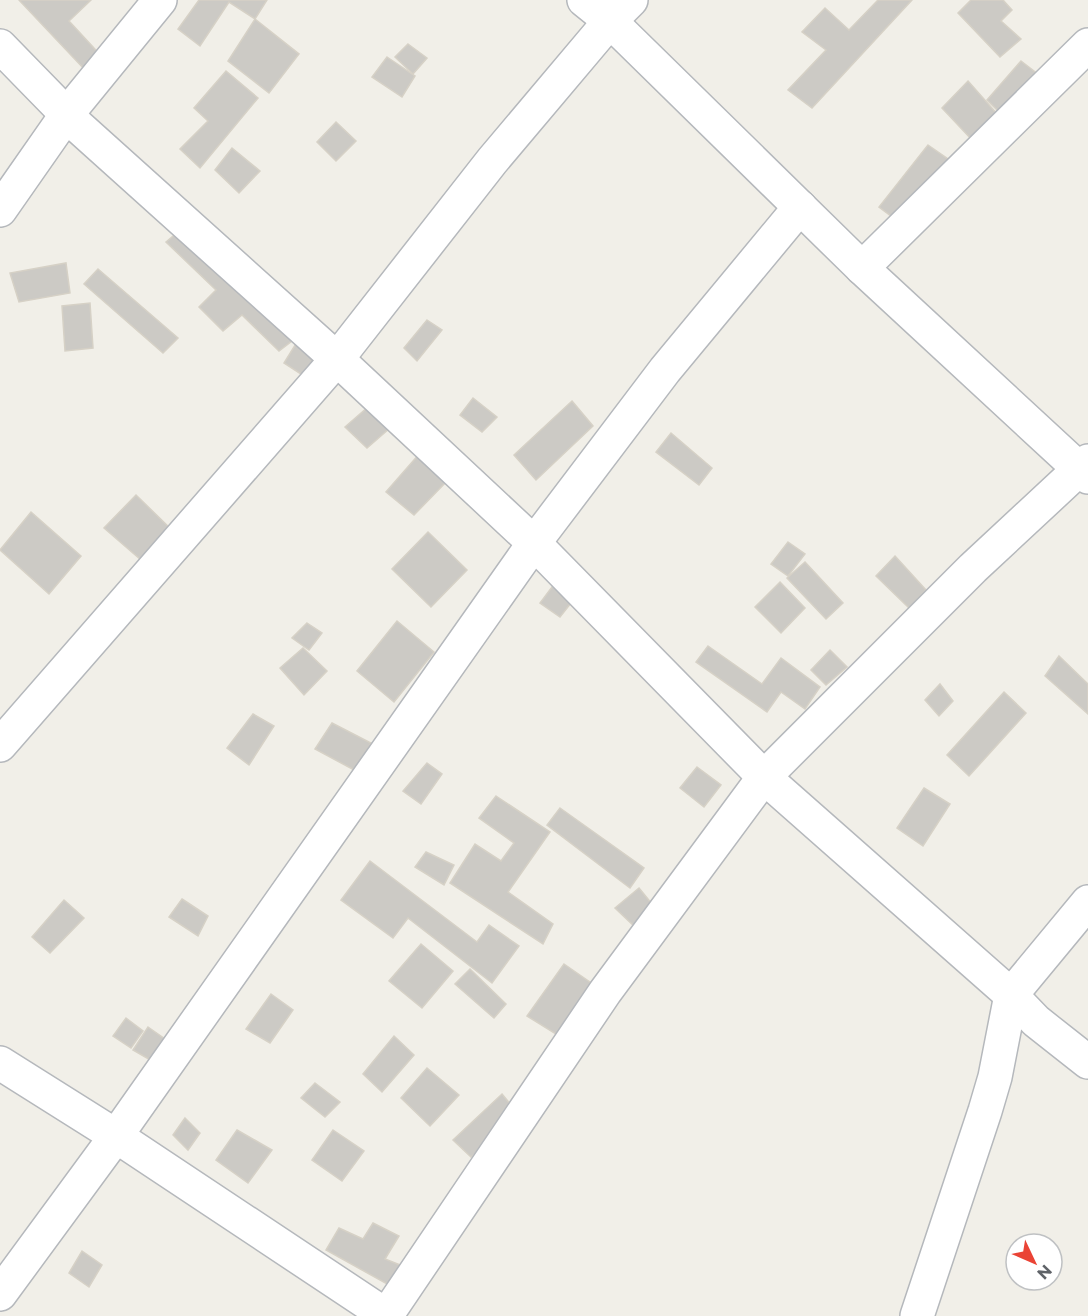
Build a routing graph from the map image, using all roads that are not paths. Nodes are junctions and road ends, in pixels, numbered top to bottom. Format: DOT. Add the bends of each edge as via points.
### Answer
graph roads {
  1 [pos="160,0"];
  2 [pos="584,0"];
  3 [pos="621,11"];
  4 [pos="1088,45"];
  5 [pos="0,46"];
  6 [pos="67,114"];
  7 [pos="800,207"];
  8 [pos="0,210"];
  9 [pos="862,268"];
  10 [pos="337,359"];
  11 [pos="1085,469"];
  12 [pos="534,543"];
  13 [pos="0,745"];
  14 [pos="764,777"];
  15 [pos="1088,902"];
  16 [pos="1011,995"];
  17 [pos="1088,1062"];
  18 [pos="0,1063"];
  19 [pos="116,1136"];
  20 [pos="0,1294"];
  21 [pos="386,1316"];
  22 [pos="916,1316"];
  1 -- 6 [label="street"];
  2 -- 3 [label="street"];
  3 -- 7 [label="street"];
  3 -- 10 [label="street" via="492,161"];
  4 -- 9 [label="street"];
  5 -- 6 [label="street"];
  6 -- 8 [label="street"];
  6 -- 10 [label="street"];
  7 -- 9 [label="street"];
  7 -- 12 [label="street" via="665,370"];
  9 -- 11 [label="street"];
  10 -- 12 [label="street"];
  10 -- 13 [label="street"];
  11 -- 14 [label="street" via="973,568"];
  12 -- 14 [label="street"];
  12 -- 19 [label="street"];
  14 -- 16 [label="street"];
  14 -- 21 [label="street" via="605,992"];
  15 -- 16 [label="street"];
  16 -- 17 [label="street" via="1035,1021"];
  16 -- 22 [label="street" via="985,1112"];
  18 -- 19 [label="street"];
  19 -- 20 [label="street"];
  19 -- 21 [label="street"];
}
